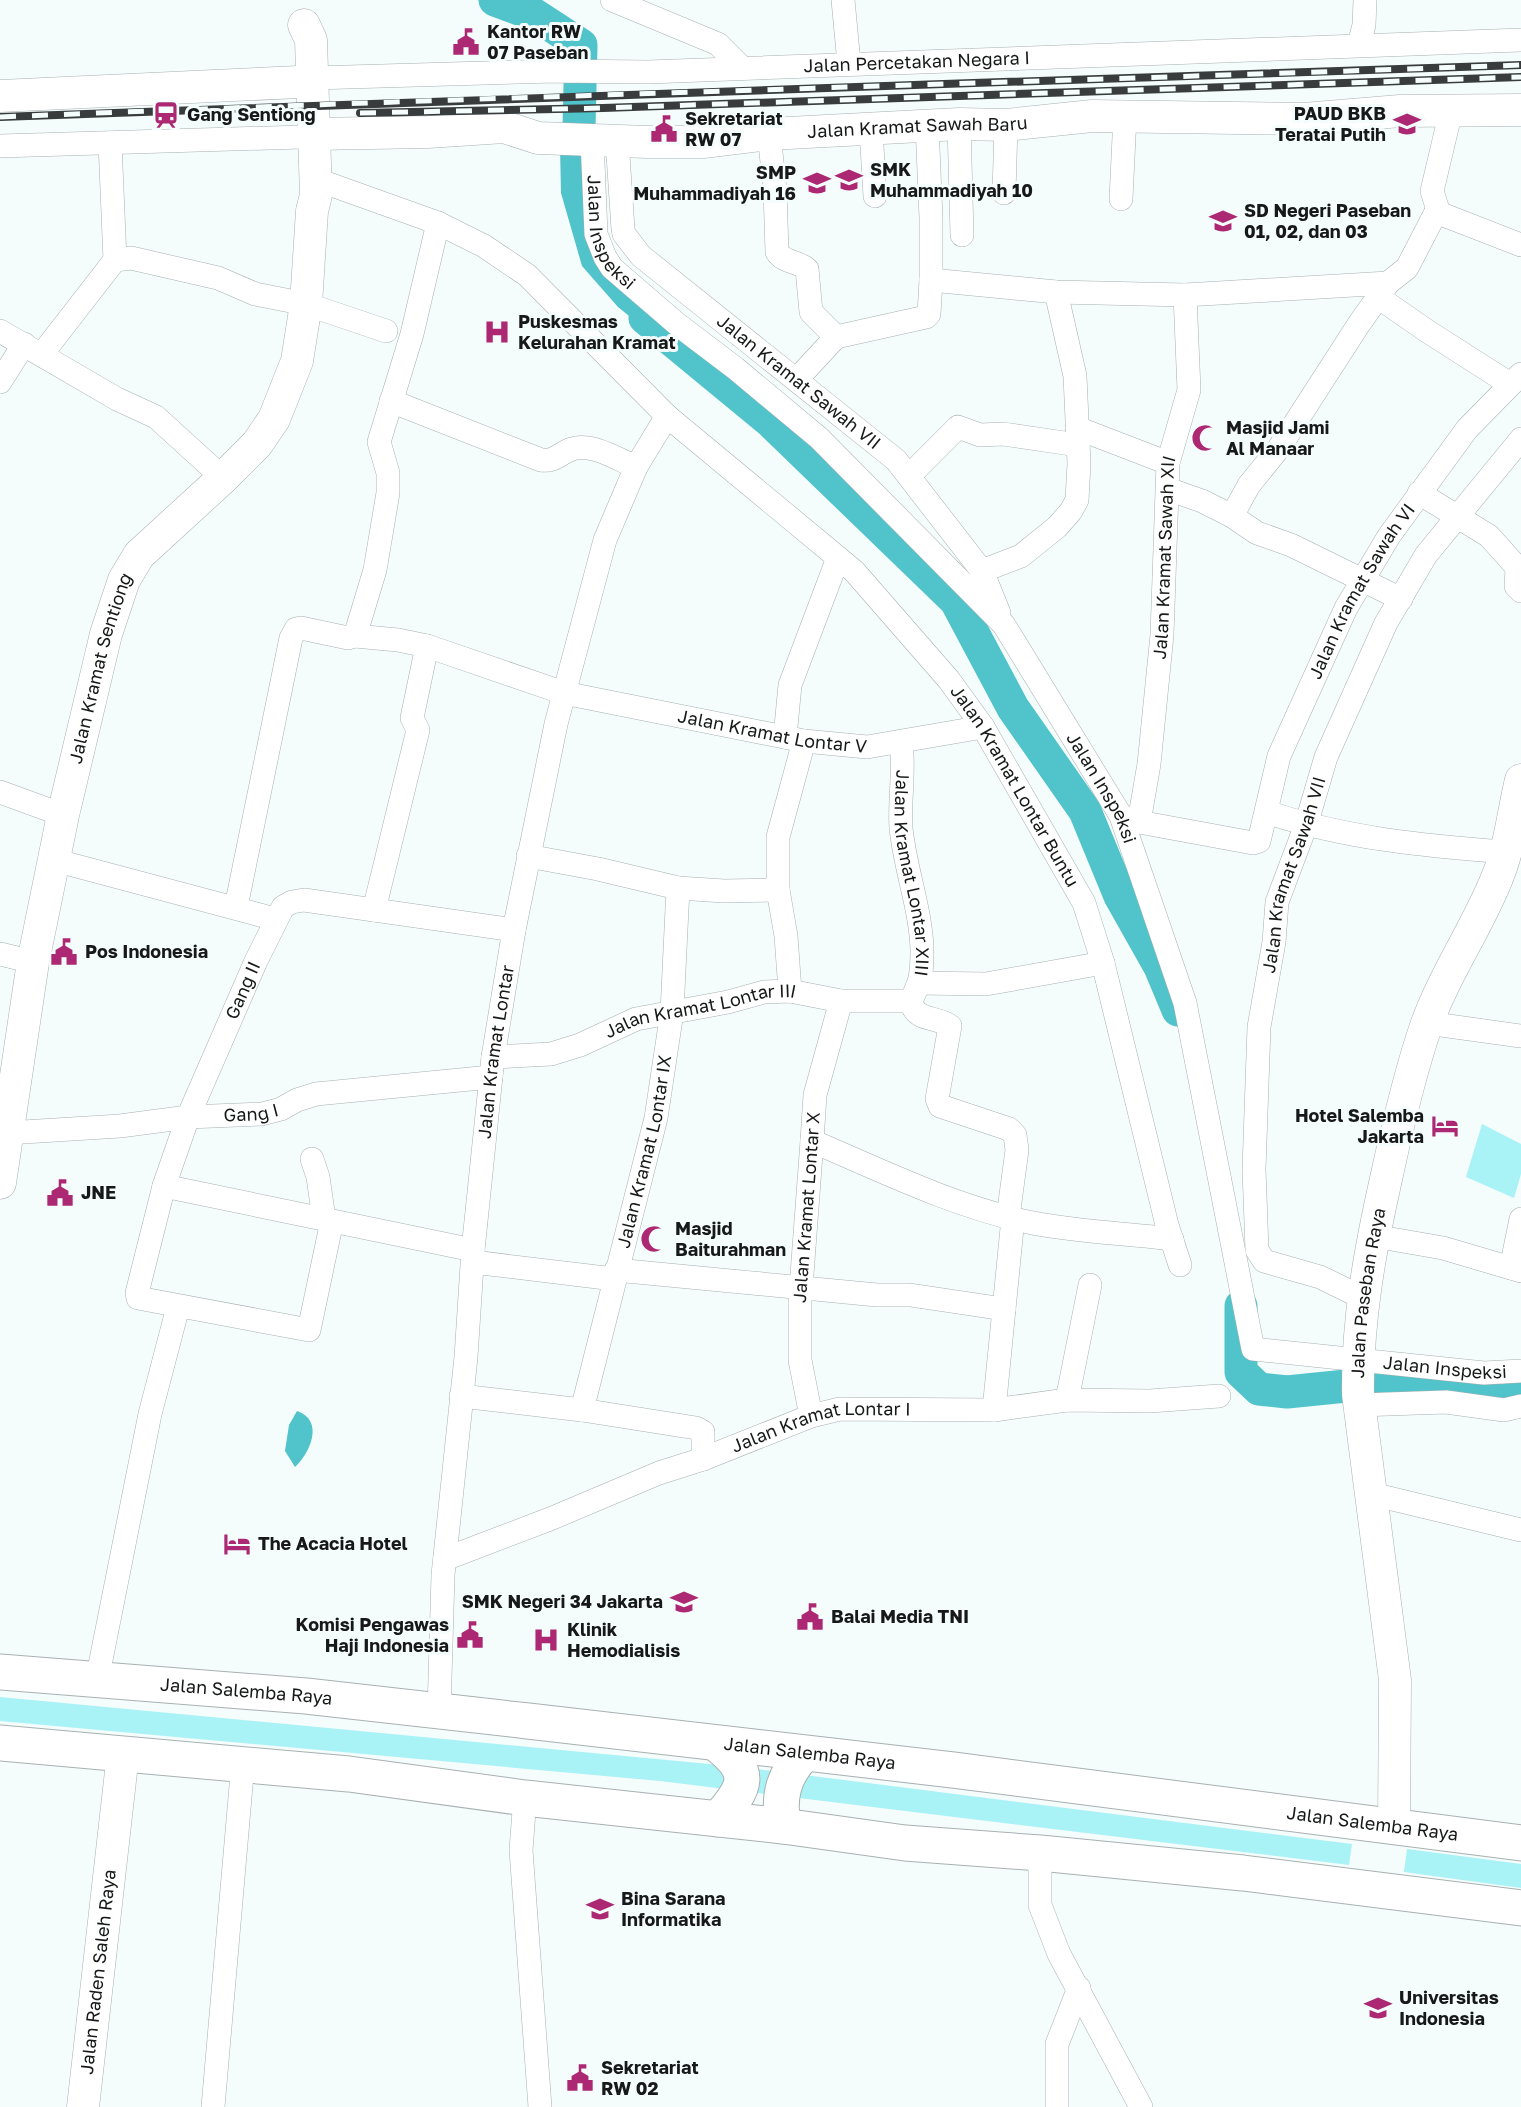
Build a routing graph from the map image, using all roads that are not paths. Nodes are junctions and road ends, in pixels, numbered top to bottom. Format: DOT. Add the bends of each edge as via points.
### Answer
graph roads {
  1 [pos="612,0"];
  2 [pos="843,0"];
  3 [pos="1365,0"];
  4 [pos="654,8"];
  5 [pos="305,12"];
  6 [pos="1521,40"];
  7 [pos="1359,45"];
  8 [pos="849,64"];
  9 [pos="742,68"];
  10 [pos="306,80"];
  11 [pos="0,96"];
  12 [pos="1521,110"];
  13 [pos="1451,111"];
  14 [pos="1125,116"];
  15 [pos="959,124"];
  16 [pos="927,125"];
  17 [pos="1006,125"];
  18 [pos="871,130"];
  19 [pos="769,134"];
  20 [pos="307,135"];
  21 [pos="589,139"];
  22 [pos="110,143"];
  23 [pos="0,146"];
  24 [pos="315,179"];
  25 [pos="1004,193"];
  26 [pos="875,196"];
  27 [pos="1121,200"];
  28 [pos="312,211"];
  29 [pos="1436,212"];
  30 [pos="438,223"];
  31 [pos="962,235"];
  32 [pos="1521,245"];
  33 [pos="115,260"];
  34 [pos="931,280"];
  35 [pos="1383,290"];
  36 [pos="1056,292"];
  37 [pos="1185,295"];
  38 [pos="306,304"];
  39 [pos="0,331"];
  40 [pos="386,331"];
  41 [pos="836,337"];
  42 [pos="33,349"];
  43 [pos="797,379"];
  44 [pos="1516,379"];
  45 [pos="0,382"];
  46 [pos="391,401"];
  47 [pos="667,416"];
  48 [pos="1077,436"];
  49 [pos="1521,439"];
  50 [pos="1168,463"];
  51 [pos="636,467"];
  52 [pos="909,476"];
  53 [pos="223,478"];
  54 [pos="1168,489"];
  55 [pos="1419,494"];
  56 [pos="1233,516"];
  57 [pos="1457,516"];
  58 [pos="838,558"];
  59 [pos="982,571"];
  60 [pos="1363,580"];
  61 [pos="1521,591"];
  62 [pos="1401,599"];
  63 [pos="1004,625"];
  64 [pos="355,636"];
  65 [pos="426,646"];
  66 [pos="564,693"];
  67 [pos="983,727"];
  68 [pos="794,739"];
  69 [pos="901,743"];
  70 [pos="1521,780"];
  71 [pos="0,792"];
  72 [pos="1267,812"];
  73 [pos="64,815"];
  74 [pos="1130,819"];
  75 [pos="1307,825"];
  76 [pos="528,856"];
  77 [pos="1510,858"];
  78 [pos="54,860"];
  79 [pos="678,888"];
  80 [pos="778,890"];
  81 [pos="236,907"];
  82 [pos="374,910"];
  83 [pos="275,919"];
  84 [pos="514,930"];
  85 [pos="0,954"];
  86 [pos="33,962"];
  87 [pos="1103,963"];
  88 [pos="790,990"];
  89 [pos="915,992"];
  90 [pos="841,1001"];
  91 [pos="672,1012"];
  92 [pos="1427,1023"];
  93 [pos="1521,1036"];
  94 [pos="492,1067"];
  95 [pos="188,1117"];
  96 [pos="7,1133"];
  97 [pos="812,1141"];
  98 [pos="312,1159"];
  99 [pos="0,1183"];
  100 [pos="164,1186"];
  101 [pos="1010,1217"];
  102 [pos="1521,1219"];
  103 [pos="328,1220"];
  104 [pos="1374,1236"];
  105 [pos="1172,1239"];
  106 [pos="473,1256"];
  107 [pos="1180,1265"];
  108 [pos="1516,1270"];
  109 [pos="615,1275"];
  110 [pos="1090,1285"];
  111 [pos="801,1288"];
  112 [pos="1363,1298"];
  113 [pos="178,1307"];
  114 [pos="1004,1309"];
  115 [pos="1521,1371"];
  116 [pos="1358,1382"];
  117 [pos="461,1396"];
  118 [pos="1219,1396"];
  119 [pos="1067,1400"];
  120 [pos="1521,1406"];
  121 [pos="582,1410"];
  122 [pos="993,1410"];
  123 [pos="811,1416"];
  124 [pos="703,1459"];
  125 [pos="1372,1494"];
  126 [pos="1520,1530"];
  127 [pos="445,1559"];
  128 [pos="0,1672"];
  129 [pos="97,1680"];
  130 [pos="439,1712"];
  131 [pos="0,1743"];
  132 [pos="717,1744"];
  133 [pos="118,1753"];
  134 [pos="804,1754"];
  135 [pos="243,1763"];
  136 [pos="525,1798"];
  137 [pos="718,1819"];
  138 [pos="783,1826"];
  139 [pos="1394,1827"];
  140 [pos="1521,1843"];
  141 [pos="1040,1853"];
  142 [pos="1521,1908"];
  143 [pos="1079,1988"];
  144 [pos="83,2107"];
  145 [pos="213,2107"];
  146 [pos="540,2107"];
  147 [pos="1057,2107"];
  148 [pos="1141,2107"];
  1 -- 4 [label="street"];
  2 -- 8 [label="street"];
  3 -- 7 [label="street"];
  4 -- 9 [label="street" via="718,44"];
  5 -- 10 [label="street, Jalan Kramat Sentiong" via="297,38"];
  6 -- 7 [label="street, Jalan Percetakan Negara I"];
  7 -- 8 [label="street, Jalan Percetakan Negara I"];
  8 -- 9 [label="street, Jalan Percetakan Negara I"];
  9 -- 10 [label="street, Jalan Percetakan Negara I"];
  10 -- 11 [label="street"];
  10 -- 20 [label="street, Jalan Kramat Sentiong"];
  12 -- 13 [label="street, Jalan Kramat Sawah Baru"];
  13 -- 14 [label="street, Jalan Kramat Sawah Baru" via="1304,119"];
  13 -- 29 [label="street" via="1432,191"];
  14 -- 17 [label="street, Jalan Kramat Sawah Baru"];
  14 -- 27 [label="street"];
  15 -- 16 [label="street, Jalan Kramat Sawah Baru"];
  15 -- 17 [label="street, Jalan Kramat Sawah Baru"];
  15 -- 31 [label="street"];
  16 -- 18 [label="street, Jalan Kramat Sawah Baru"];
  16 -- 34 [label="street"];
  17 -- 25 [label="street"];
  18 -- 19 [label="street, Jalan Kramat Sawah Baru"];
  18 -- 26 [label="street"];
  19 -- 21 [label="street, Jalan Kramat Sawah Baru" via="703,142"];
  19 -- 41 [label="street" via="778,251 784,259 807,269 811,312"];
  20 -- 21 [label="street, Jalan Kramat Sawah Baru" via="504,127 528,136"];
  20 -- 22 [label="street"];
  20 -- 24 [label="street, Jalan Kramat Sentiong"];
  20 -- 28 [label="street, Jalan Kramat Sentiong" via="303,193"];
  21 -- 43 [label="street, Jalan Kramat Sawah VII" via="623,229 641,256"];
  21 -- 63 [label="street, Jalan Inspeksi" via="596,234 612,268 819,438"];
  22 -- 23 [label="street"];
  22 -- 33 [label="street"];
  24 -- 28 [label="street, Jalan Kramat Sentiong"];
  24 -- 30 [label="street, Jalan Kramat Lontar Buntu"];
  28 -- 38 [label="street, Jalan Kramat Sentiong"];
  29 -- 32 [label="street"];
  29 -- 35 [label="street" via="1407,268"];
  30 -- 46 [label="street"];
  30 -- 47 [label="street, Jalan Kramat Lontar Buntu" via="527,275"];
  33 -- 38 [label="street" via="131,258 218,278 255,295"];
  33 -- 42 [label="street"];
  34 -- 36 [label="street"];
  34 -- 41 [label="street" via="929,314 923,319"];
  35 -- 37 [label="street"];
  35 -- 44 [label="street" via="1427,331"];
  35 -- 56 [label="street" via="1279,448 1249,485"];
  36 -- 37 [label="street"];
  36 -- 48 [label="street" via="1075,376"];
  37 -- 50 [label="street, Jalan Kramat Sawah XII" via="1189,390"];
  38 -- 40 [label="street"];
  38 -- 53 [label="street, Jalan Kramat Sentiong" via="296,361 274,419"];
  39 -- 42 [label="street"];
  41 -- 43 [label="street"];
  42 -- 45 [label="street"];
  42 -- 53 [label="street" via="156,417"];
  43 -- 52 [label="street, Jalan Kramat Sawah VII" via="896,460"];
  44 -- 55 [label="street, Jalan Kramat Sawah VI" via="1467,429"];
  46 -- 51 [label="street" via="541,460 549,461 579,447"];
  46 -- 64 [label="street" via="379,442 388,493 375,570"];
  47 -- 51 [label="street, Jalan Kramat Lontar"];
  47 -- 58 [label="street, Jalan Kramat Lontar Buntu"];
  48 -- 50 [label="street"];
  48 -- 52 [label="street" via="980,435 958,427"];
  48 -- 59 [label="street" via="1077,500 1071,511 1021,556"];
  49 -- 57 [label="street, Jalan Kramat Sawah VII"];
  50 -- 54 [label="street, Jalan Kramat Sawah XII"];
  51 -- 66 [label="street, Jalan Kramat Lontar" via="605,540"];
  52 -- 59 [label="street, Jalan Kramat Sawah VII"];
  53 -- 73 [label="street, Jalan Kramat Sentiong" via="139,555 124,580 106,634"];
  54 -- 56 [label="street"];
  54 -- 74 [label="street, Jalan Kramat Sawah XII" via="1149,764"];
  55 -- 57 [label="street"];
  55 -- 60 [label="street, Jalan Kramat Sawah VI"];
  56 -- 60 [label="street" via="1257,533"];
  57 -- 61 [label="street" via="1489,536 1514,564 1516,586"];
  57 -- 62 [label="street, Jalan Kramat Sawah VII" via="1426,555"];
  58 -- 67 [label="street, Jalan Kramat Lontar Buntu" via="949,680"];
  58 -- 68 [label="street" via="790,685"];
  59 -- 63 [label="street, Jalan Kramat Sawah VII"];
  60 -- 62 [label="street"];
  60 -- 72 [label="street, Jalan Kramat Sawah VI" via="1279,756"];
  62 -- 75 [label="street, Jalan Kramat Sawah VII" via="1326,757"];
  63 -- 74 [label="street, Jalan Inspeksi"];
  64 -- 65 [label="street, Jalan Kramat Lontar V"];
  64 -- 81 [label="street, Jalan Kramat Lontar V" via="301,628 292,633"];
  65 -- 66 [label="street, Jalan Kramat Lontar V"];
  65 -- 82 [label="street" via="412,718 418,730"];
  66 -- 68 [label="street, Jalan Kramat Lontar V"];
  66 -- 76 [label="street, Jalan Kramat Lontar"];
  67 -- 69 [label="street, Jalan Kramat Lontar V"];
  67 -- 87 [label="street, Jalan Kramat Lontar Buntu" via="1084,903"];
  68 -- 69 [label="street, Jalan Kramat Lontar V" via="867,747"];
  68 -- 80 [label="street" via="778,836"];
  69 -- 89 [label="street, Jalan Kramat Lontar XIII" via="901,827 922,950"];
  70 -- 77 [label="street, Jalan Paseban Raya"];
  71 -- 73 [label="street"];
  72 -- 74 [label="street, Jalan Kramat Sawah VI" via="1259,841 1253,843"];
  72 -- 75 [label="street"];
  73 -- 78 [label="street, Jalan Kramat Sentiong"];
  74 -- 116 [label="street, Jalan Inspeksi" via="1185,1003 1253,1349"];
  75 -- 77 [label="street"];
  75 -- 112 [label="street, Jalan Kramat Sawah VII" via="1277,902 1259,1027 1254,1169 1257,1250 1264,1261 1320,1277"];
  76 -- 79 [label="street"];
  76 -- 84 [label="street, Jalan Kramat Lontar"];
  77 -- 92 [label="street, Jalan Paseban Raya"];
  78 -- 81 [label="street"];
  78 -- 86 [label="street, Jalan Kramat Sentiong"];
  79 -- 80 [label="street"];
  79 -- 91 [label="street, Jalan Kramat Lontar IX"];
  80 -- 88 [label="street"];
  81 -- 83 [label="street"];
  82 -- 83 [label="street" via="303,900 283,907"];
  82 -- 84 [label="street"];
  83 -- 95 [label="street, Gang II"];
  84 -- 94 [label="street, Jalan Kramat Lontar"];
  85 -- 86 [label="street"];
  86 -- 96 [label="street, Jalan Kramat Sentiong"];
  87 -- 89 [label="street, Jalan Kramat Lontar III"];
  87 -- 105 [label="street, Jalan Kramat Lontar Buntu"];
  88 -- 90 [label="street, Jalan Kramat Lontar III"];
  88 -- 91 [label="street, Jalan Kramat Lontar III"];
  89 -- 90 [label="street, Jalan Kramat Lontar III"];
  89 -- 101 [label="street, Jalan Kramat Lontar XIII" via="913,1009 950,1026 937,1099 940,1106 1015,1135"];
  90 -- 97 [label="street, Jalan Kramat Lontar X" via="815,1095"];
  91 -- 94 [label="street, Jalan Kramat Lontar III" via="636,1019 551,1054"];
  91 -- 109 [label="street, Jalan Kramat Lontar IX" via="656,1118"];
  92 -- 93 [label="street"];
  92 -- 104 [label="street, Jalan Paseban Raya" via="1400,1113"];
  94 -- 95 [label="street, Gang I" via="316,1094 262,1114"];
  94 -- 106 [label="street, Jalan Kramat Lontar"];
  95 -- 96 [label="street, Gang I"];
  95 -- 100 [label="street, Gang II"];
  96 -- 99 [label="street, Jalan Kramat Sentiong"];
  97 -- 101 [label="street" via="928,1190"];
  97 -- 111 [label="street, Jalan Kramat Lontar X"];
  98 -- 103 [label="street"];
  100 -- 103 [label="street"];
  100 -- 113 [label="street, Gang II" via="137,1293 138,1298"];
  101 -- 105 [label="street"];
  101 -- 114 [label="street, Jalan Kramat Lontar XIII"];
  102 -- 108 [label="street"];
  103 -- 106 [label="street"];
  103 -- 113 [label="street" via="309,1330"];
  104 -- 108 [label="street" via="1443,1248"];
  104 -- 112 [label="street, Jalan Paseban Raya"];
  105 -- 107 [label="street, Jalan Kramat Lontar Buntu"];
  106 -- 109 [label="street"];
  106 -- 117 [label="street, Jalan Kramat Lontar"];
  109 -- 111 [label="street"];
  109 -- 121 [label="street, Jalan Kramat Lontar IX"];
  110 -- 119 [label="street"];
  111 -- 114 [label="street" via="909,1295"];
  111 -- 123 [label="street, Jalan Kramat Lontar X" via="800,1360"];
  112 -- 116 [label="street, Jalan Paseban Raya"];
  113 -- 129 [label="street" via="150,1414"];
  114 -- 122 [label="street, Jalan Kramat Lontar XIII"];
  115 -- 116 [label="street, Jalan Inspeksi"];
  116 -- 120 [label="street, Jalan Inspeksi" via="1446,1402 1504,1410"];
  116 -- 125 [label="street, Jalan Paseban Raya"];
  117 -- 121 [label="street"];
  117 -- 127 [label="street, Jalan Kramat Lontar"];
  118 -- 119 [label="street, Jalan Kramat Lontar I"];
  119 -- 122 [label="street, Jalan Kramat Lontar I"];
  121 -- 124 [label="street" via="696,1428 705,1438"];
  122 -- 123 [label="street, Jalan Kramat Lontar I" via="840,1409"];
  123 -- 124 [label="street, Jalan Kramat Lontar I"];
  124 -- 127 [label="street, Jalan Kramat Lontar I"];
  125 -- 126 [label="street"];
  125 -- 139 [label="street, Jalan Paseban Raya" via="1395,1680"];
  127 -- 130 [label="street, Jalan Kramat Lontar"];
  128 -- 129 [label="main road, Jalan Salemba Raya"];
  129 -- 130 [label="main road, Jalan Salemba Raya" via="306,1696"];
  130 -- 132 [label="main road, Jalan Salemba Raya"];
  131 -- 133 [label="main road"];
  132 -- 134 [label="main road, Jalan Salemba Raya"];
  132 -- 137 [label="main road" via="737,1761 742,1773 734,1799"];
  133 -- 135 [label="main road"];
  133 -- 144 [label="street, Jalan Raden Saleh Raya" via="106,1821 114,1837"];
  134 -- 138 [label="main road" via="781,1790"];
  134 -- 139 [label="main road, Jalan Salemba Raya"];
  135 -- 136 [label="main road"];
  135 -- 145 [label="street"];
  136 -- 137 [label="main road"];
  136 -- 146 [label="street" via="521,1850"];
  137 -- 138 [label="main road"];
  138 -- 141 [label="main road" via="905,1843"];
  139 -- 140 [label="main road, Jalan Salemba Raya"];
  141 -- 142 [label="main road"];
  141 -- 143 [label="street" via="1040,1905 1059,1954"];
  143 -- 147 [label="street" via="1057,2044"];
  143 -- 148 [label="street"];
}
